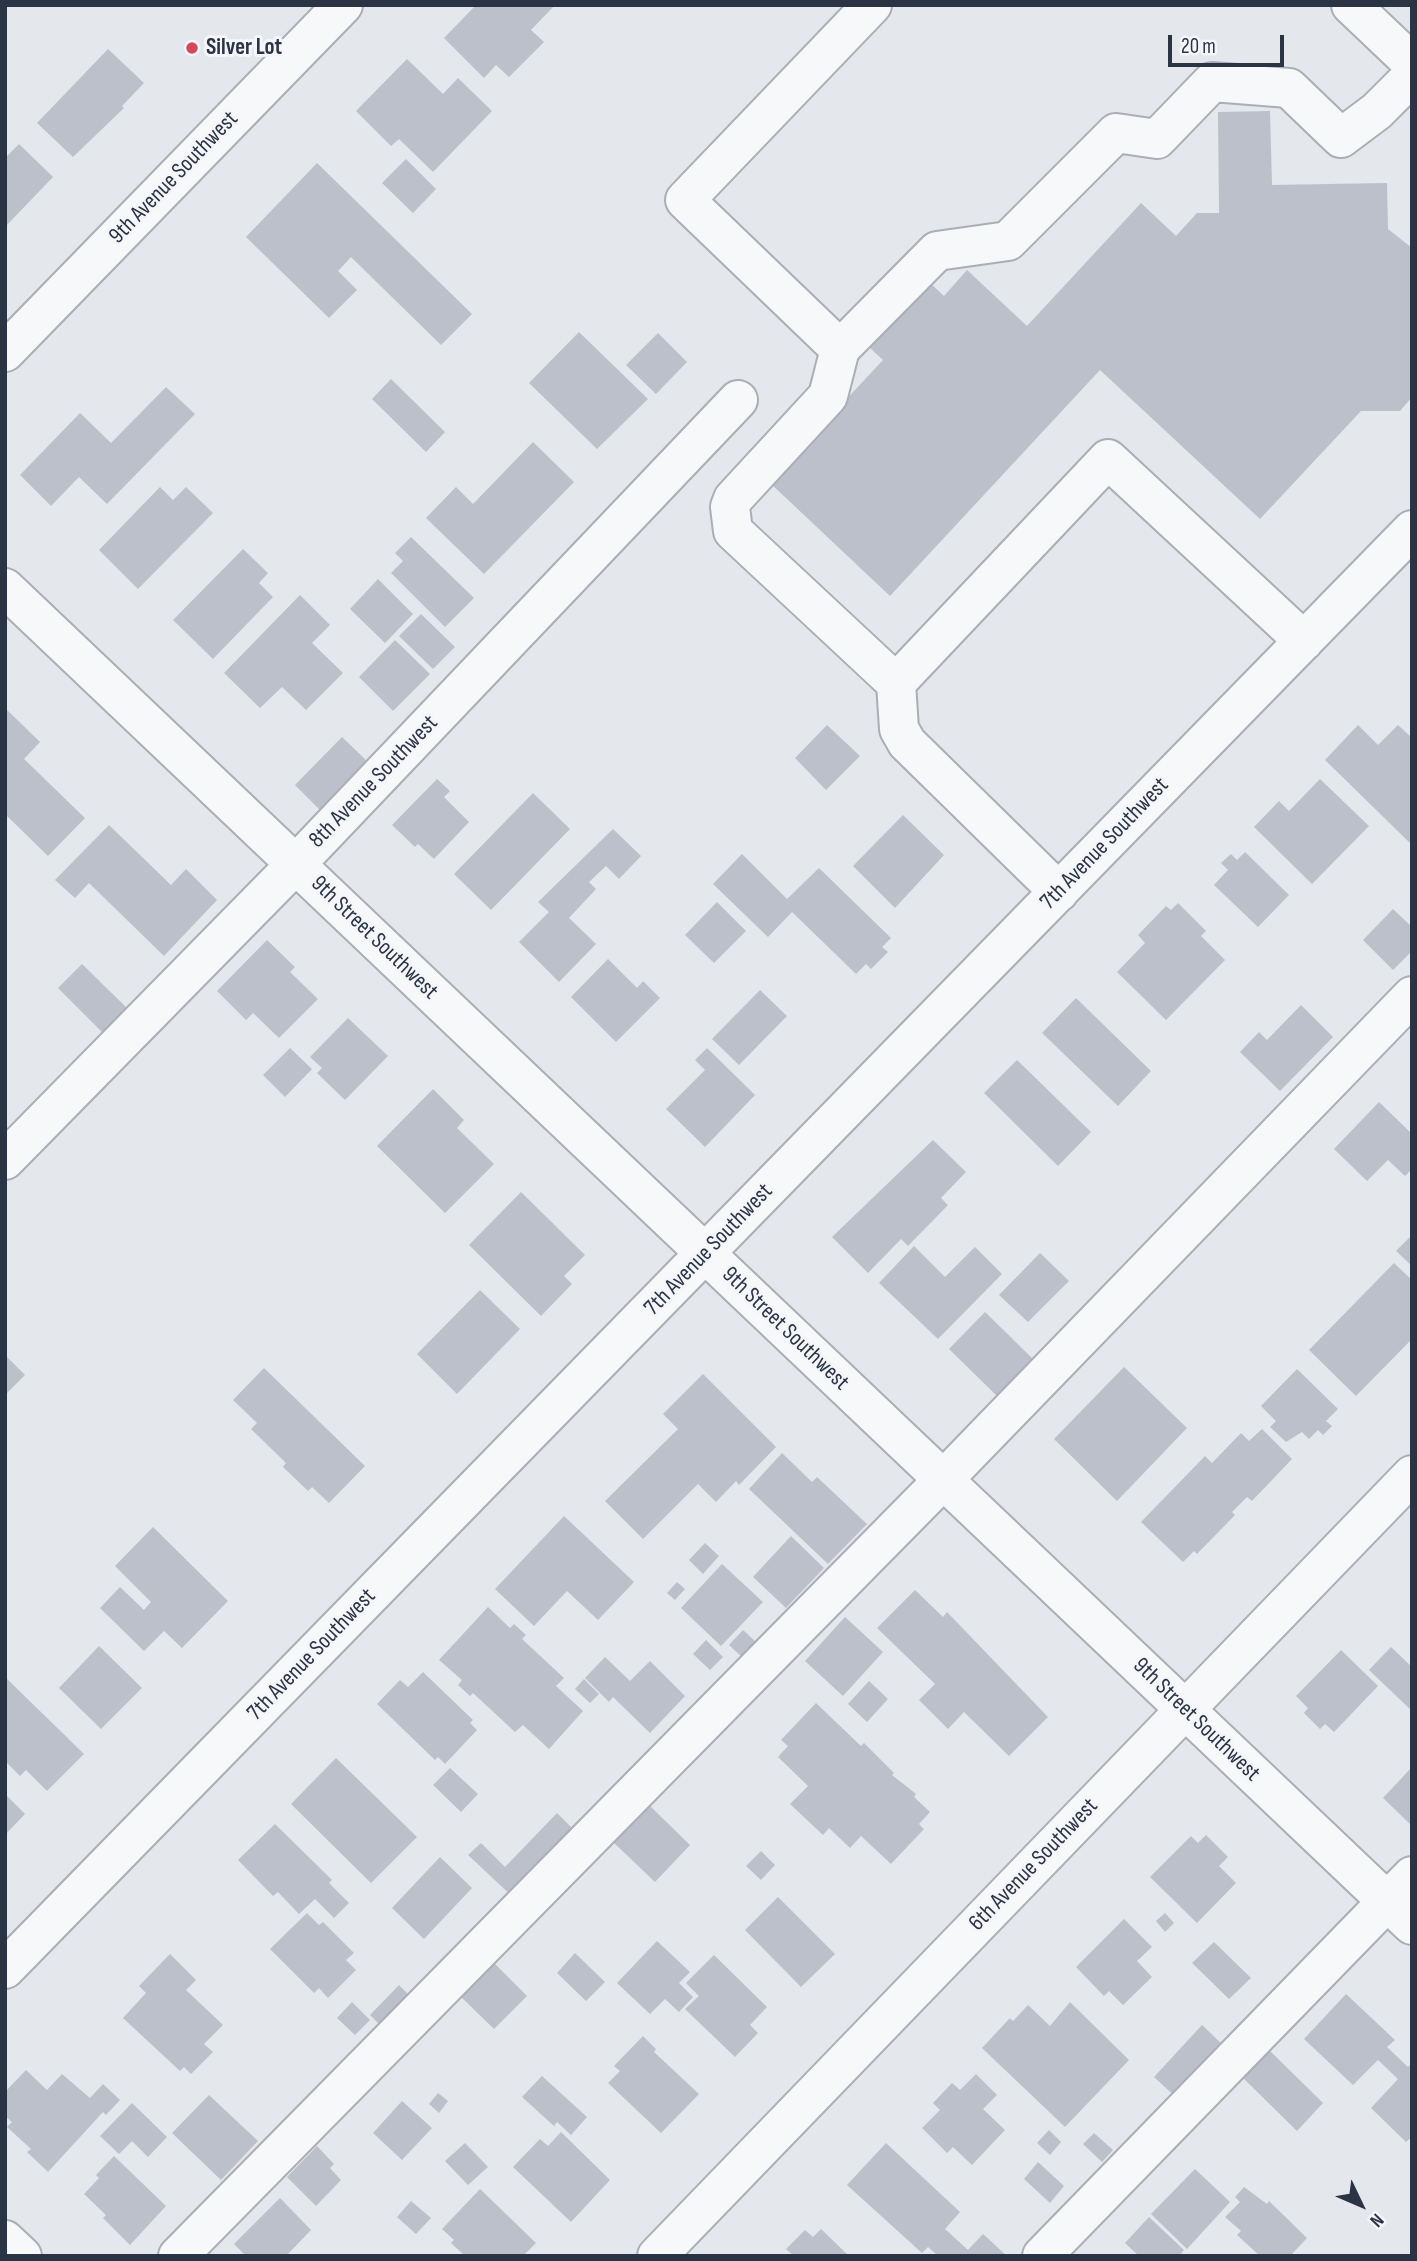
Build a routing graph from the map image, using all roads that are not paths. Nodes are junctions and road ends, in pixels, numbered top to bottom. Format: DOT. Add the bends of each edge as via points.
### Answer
graph roads {
  1 [pos="343,5"];
  2 [pos="872,5"];
  3 [pos="1351,5"];
  4 [pos="1412,63"];
  5 [pos="1412,76"];
  6 [pos="840,349"];
  7 [pos="5,352"];
  8 [pos="738,400"];
  9 [pos="1412,530"];
  10 [pos="5,588"];
  11 [pos="1304,641"];
  12 [pos="896,683"];
  13 [pos="296,864"];
  14 [pos="1059,892"];
  15 [pos="1412,996"];
  16 [pos="5,1160"];
  17 [pos="705,1254"];
  18 [pos="1412,1475"];
  19 [pos="943,1480"];
  20 [pos="1184,1709"];
  21 [pos="1403,1901"];
  22 [pos="5,1969"];
  23 [pos="5,2240"];
  24 [pos="22,2256"];
  25 [pos="178,2256"];
  26 [pos="657,2256"];
  27 [pos="1042,2256"];
  1 -- 7 [label="street, 9th Avenue Southwest"];
  2 -- 6 [label="street" via="685,200"];
  3 -- 4 [label="street"];
  5 -- 6 [label="street" via="1341,138 1289,88 1212,82 1157,139 1116,134 1007,241 937,251"];
  6 -- 12 [label="street" via="828,396 733,499 733,531"];
  8 -- 13 [label="street, 8th Avenue Southwest"];
  9 -- 11 [label="street, 7th Avenue Southwest"];
  10 -- 13 [label="street, 9th Street Southwest"];
  11 -- 12 [label="street" via="1108,459"];
  11 -- 14 [label="street, 7th Avenue Southwest"];
  12 -- 14 [label="street" via="899,729 907,743"];
  13 -- 16 [label="street, 8th Avenue Southwest"];
  13 -- 17 [label="street, 9th Street Southwest"];
  14 -- 17 [label="street, 7th Avenue Southwest"];
  15 -- 19 [label="street"];
  17 -- 19 [label="street, 9th Street Southwest"];
  17 -- 22 [label="street, 7th Avenue Southwest"];
  18 -- 20 [label="street, 6th Avenue Southwest"];
  19 -- 20 [label="street, 9th Street Southwest"];
  19 -- 25 [label="street"];
  20 -- 21 [label="street, 9th Street Southwest"];
  20 -- 26 [label="street, 6th Avenue Southwest"];
  21 -- 27 [label="street"];
  23 -- 24 [label="street"];
}
